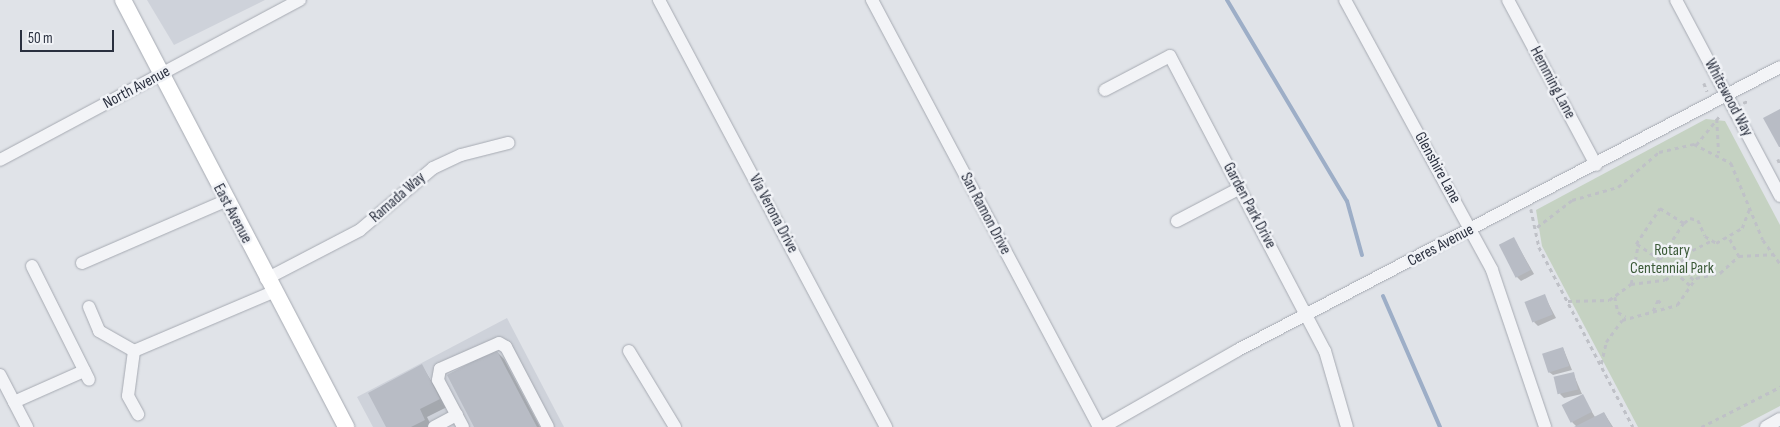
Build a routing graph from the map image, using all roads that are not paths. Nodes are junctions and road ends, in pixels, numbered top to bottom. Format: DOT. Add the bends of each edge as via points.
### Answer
graph roads {
  1 [pos="123,0"];
  2 [pos="300,0"];
  3 [pos="659,0"];
  4 [pos="872,0"];
  5 [pos="1345,0"];
  6 [pos="1508,0"];
  7 [pos="1676,0"];
  8 [pos="1780,67"];
  9 [pos="162,75"];
  10 [pos="1105,90"];
  11 [pos="1726,95"];
  12 [pos="508,143"];
  13 [pos="0,160"];
  14 [pos="1596,165"];
  15 [pos="1776,179"];
  16 [pos="1240,188"];
  17 [pos="1780,196"];
  18 [pos="225,201"];
  19 [pos="1177,221"];
  20 [pos="1472,230"];
  21 [pos="82,263"];
  22 [pos="32,266"];
  23 [pos="269,285"];
  24 [pos="89,307"];
  25 [pos="1308,315"];
  26 [pos="134,351"];
  27 [pos="629,352"];
  28 [pos="0,375"];
  29 [pos="14,402"];
  30 [pos="138,414"];
  31 [pos="457,415"];
  32 [pos="1780,420"];
  33 [pos="26,427"];
  34 [pos="346,427"];
  35 [pos="434,427"];
  36 [pos="463,427"];
  37 [pos="548,427"];
  38 [pos="675,427"];
  39 [pos="886,427"];
  40 [pos="1099,427"];
  41 [pos="1103,427"];
  42 [pos="1347,427"];
  43 [pos="1545,427"];
  44 [pos="1766,427"];
  1 -- 9 [label="main road, East Avenue"];
  2 -- 9 [label="street, North Avenue"];
  3 -- 39 [label="street, Via Verona Drive"];
  4 -- 40 [label="street, San Ramon Drive"];
  5 -- 20 [label="street, Glenshire Lane"];
  6 -- 14 [label="street, Hemming Lane"];
  7 -- 11 [label="street, Whitewood Way"];
  8 -- 11 [label="street, Ceres Avenue"];
  9 -- 13 [label="street, North Avenue"];
  9 -- 18 [label="main road, East Avenue"];
  10 -- 16 [label="street, Garden Park Drive" via="1170,56"];
  11 -- 14 [label="street, Ceres Avenue"];
  11 -- 15 [label="street, Whitewood Way"];
  12 -- 23 [label="street, Ramada Way" via="461,155 434,168 360,230"];
  14 -- 20 [label="street, Ceres Avenue"];
  15 -- 17 [label="street, Whitewood Way"];
  16 -- 19 [label="street"];
  16 -- 25 [label="street, Garden Park Drive"];
  18 -- 21 [label="street"];
  18 -- 23 [label="main road, East Avenue"];
  20 -- 25 [label="street, Ceres Avenue"];
  20 -- 43 [label="street, Glenshire Lane" via="1502,294 1522,368"];
  22 -- 29 [label="street" via="86,375"];
  23 -- 26 [label="street, Ramada Way" via="186,332 168,333"];
  23 -- 34 [label="main road, East Avenue"];
  24 -- 26 [label="street" via="99,331"];
  25 -- 41 [label="street, Ceres Avenue"];
  25 -- 42 [label="street, Garden Park Drive" via="1325,351"];
  26 -- 30 [label="street" via="128,396"];
  27 -- 38 [label="street"];
  28 -- 29 [label="street"];
  29 -- 33 [label="street"];
  31 -- 35 [label="street"];
  31 -- 36 [label="street"];
  31 -- 37 [label="street" via="438,380 440,369 499,343 506,347"];
  32 -- 44 [label="street"];
}
